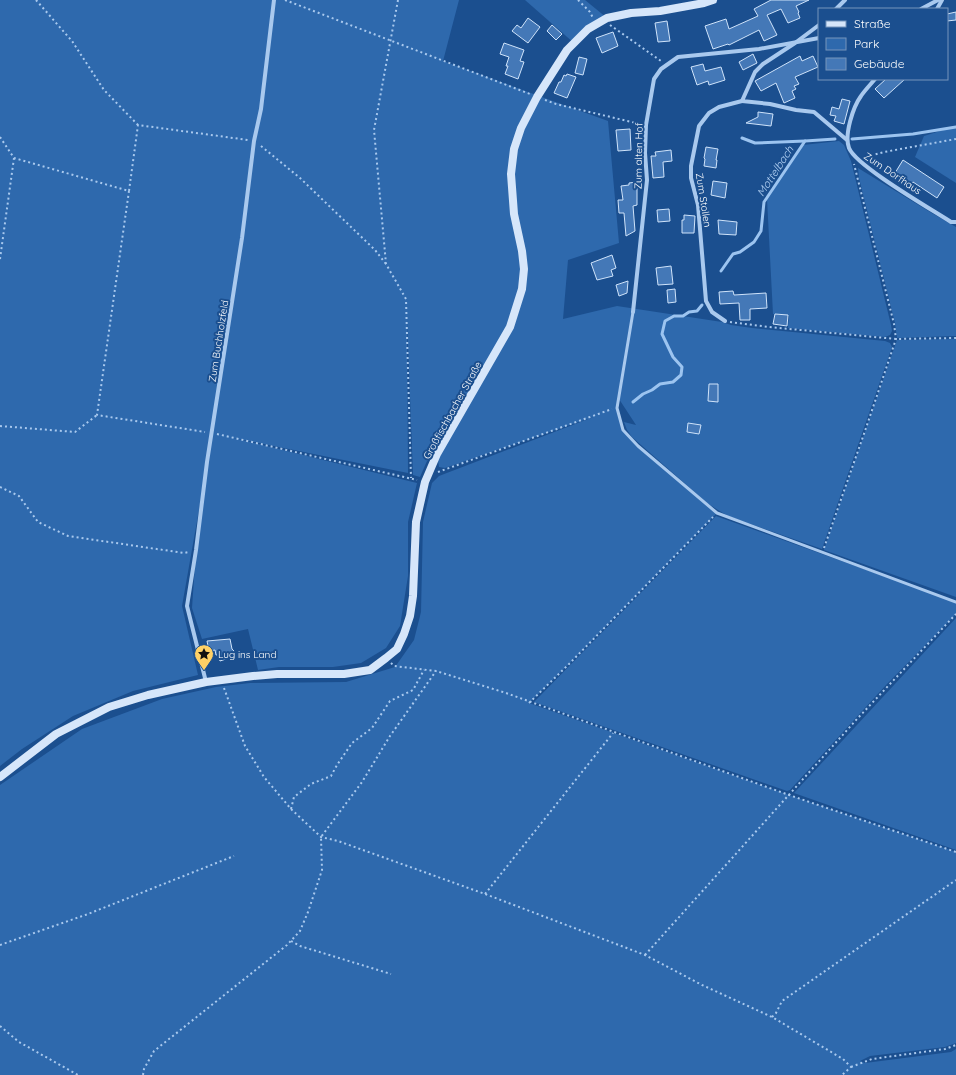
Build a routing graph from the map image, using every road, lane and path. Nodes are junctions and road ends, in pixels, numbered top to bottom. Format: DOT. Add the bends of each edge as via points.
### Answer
graph roads {
  1 [pos="36,0"];
  2 [pos="274,0"];
  3 [pos="285,0"];
  4 [pos="398,0"];
  5 [pos="578,0"];
  6 [pos="713,0"];
  7 [pos="845,0"];
  8 [pos="938,0"];
  9 [pos="837,8"];
  10 [pos="923,8"];
  11 [pos="599,22"];
  12 [pos="818,26"];
  13 [pos="818,38"];
  14 [pos="390,40"];
  15 [pos="795,43"];
  16 [pos="666,65"];
  17 [pos="874,80"];
  18 [pos="537,96"];
  19 [pos="742,101"];
  20 [pos="138,125"];
  21 [pos="646,125"];
  22 [pos="0,137"];
  23 [pos="956,139"];
  24 [pos="847,140"];
  25 [pos="254,141"];
  26 [pos="14,158"];
  27 [pos="858,160"];
  28 [pos="129,191"];
  29 [pos="956,222"];
  30 [pos="0,259"];
  31 [pos="386,264"];
  32 [pos="633,312"];
  33 [pos="725,321"];
  34 [pos="956,338"];
  35 [pos="896,339"];
  36 [pos="617,408"];
  37 [pos="97,415"];
  38 [pos="0,426"];
  39 [pos="212,433"];
  40 [pos="430,470"];
  41 [pos="0,487"];
  42 [pos="717,513"];
  43 [pos="196,550"];
  44 [pos="822,553"];
  45 [pos="956,602"];
  46 [pos="956,614"];
  47 [pos="386,658"];
  48 [pos="424,670"];
  49 [pos="436,671"];
  50 [pos="221,680"];
  51 [pos="206,682"];
  52 [pos="529,703"];
  53 [pos="613,733"];
  54 [pos="0,777"];
  55 [pos="789,795"];
  56 [pos="291,809"];
  57 [pos="321,837"];
  58 [pos="956,852"];
  59 [pos="234,856"];
  60 [pos="956,880"];
  61 [pos="485,894"];
  62 [pos="291,941"];
  63 [pos="0,945"];
  64 [pos="645,955"];
  65 [pos="391,974"];
  66 [pos="772,1017"];
  67 [pos="0,1026"];
  68 [pos="956,1045"];
  69 [pos="851,1067"];
  70 [pos="78,1075"];
  71 [pos="143,1075"];
  72 [pos="842,1075"];
  1 -- 20 [label="path" via="72,40 104,90"];
  2 -- 25 [label="street, Zum Buchholzfeld" via="261,109"];
  3 -- 14 [label="path"];
  4 -- 14 [label="path"];
  5 -- 11 [label="path"];
  6 -- 11 [label="main road, Großfischbacher Straße" via="660,11 631,12"];
  7 -- 9 [label="street"];
  8 -- 10 [label="street"];
  11 -- 16 [label="path"];
  11 -- 18 [label="main road, Großfischbacher Straße" via="567,50"];
  12 -- 15 [label="street"];
  13 -- 15 [label="street, Zum alten Hof"];
  14 -- 18 [label="path"];
  14 -- 31 [label="path" via="374,130"];
  15 -- 16 [label="street, Zum alten Hof" via="678,57"];
  15 -- 19 [label="street" via="755,72"];
  16 -- 21 [label="street, Zum alten Hof" via="654,79"];
  17 -- 24 [label="street" via="860,96 850,122"];
  18 -- 21 [label="path" via="556,104"];
  18 -- 40 [label="main road, Großfischbacher Straße" via="520,128 511,174 514,214 524,269 518,306 510,327"];
  19 -- 24 [label="street, Zum Stollen" via="814,112"];
  19 -- 33 [label="street, Zum Stollen" via="719,107 709,113 699,126 691,166 691,178 699,211 706,301 712,312"];
  20 -- 25 [label="path"];
  20 -- 28 [label="path"];
  21 -- 32 [label="street, Zum alten Hof" via="647,180"];
  22 -- 26 [label="path"];
  23 -- 27 [label="path" via="884,152"];
  24 -- 27 [label="street, Zum Dorfhaus" via="849,149"];
  25 -- 31 [label="path" via="300,178 375,250"];
  25 -- 39 [label="street, Zum Buchholzfeld"];
  26 -- 28 [label="path"];
  26 -- 30 [label="path"];
  27 -- 29 [label="street, Zum Dorfhaus" via="951,222"];
  27 -- 35 [label="path" via="853,164"];
  28 -- 37 [label="path"];
  31 -- 39 [label="path" via="406,299 411,478"];
  32 -- 36 [label="lane"];
  33 -- 35 [label="path"];
  34 -- 35 [label="path"];
  35 -- 44 [label="path"];
  36 -- 40 [label="path" via="438,472"];
  36 -- 42 [label="lane" via="623,430 630,439"];
  37 -- 38 [label="path" via="75,432"];
  37 -- 39 [label="path"];
  39 -- 43 [label="street, Zum Buchholzfeld"];
  40 -- 47 [label="main road, Großfischbacher Straße" via="416,522 410,616 397,649"];
  41 -- 43 [label="path" via="19,496 38,522 68,536 184,553"];
  42 -- 44 [label="lane"];
  42 -- 52 [label="path"];
  43 -- 51 [label="street, Zum Buchholzfeld" via="187,606"];
  44 -- 45 [label="lane"];
  46 -- 55 [label="path" via="856,719"];
  47 -- 48 [label="path" via="394,666"];
  47 -- 50 [label="main road, Großfischbacher Straße" via="370,670 344,674 277,674"];
  48 -- 49 [label="path"];
  48 -- 56 [label="path" via="413,690 390,701 372,728 352,744 331,776 311,784 294,797"];
  49 -- 52 [label="path"];
  49 -- 57 [label="path" via="390,736 362,782"];
  50 -- 51 [label="main road, Großfischbacher Straße"];
  50 -- 56 [label="path" via="245,746 264,777"];
  51 -- 54 [label="main road, Großfischbacher Straße" via="148,695 110,707 56,734"];
  52 -- 53 [label="path"];
  53 -- 55 [label="path"];
  53 -- 61 [label="path"];
  55 -- 58 [label="path"];
  55 -- 64 [label="path"];
  56 -- 57 [label="path"];
  57 -- 61 [label="path"];
  57 -- 62 [label="path" via="322,870 300,931"];
  59 -- 63 [label="path" via="88,914"];
  60 -- 66 [label="path" via="782,1001"];
  61 -- 64 [label="path"];
  62 -- 65 [label="path"];
  62 -- 71 [label="path" via="154,1051"];
  64 -- 66 [label="path"];
  66 -- 69 [label="path" via="843,1059"];
  67 -- 70 [label="path" via="19,1042"];
  68 -- 69 [label="path" via="939,1050 872,1059"];
  69 -- 72 [label="path"];
}
